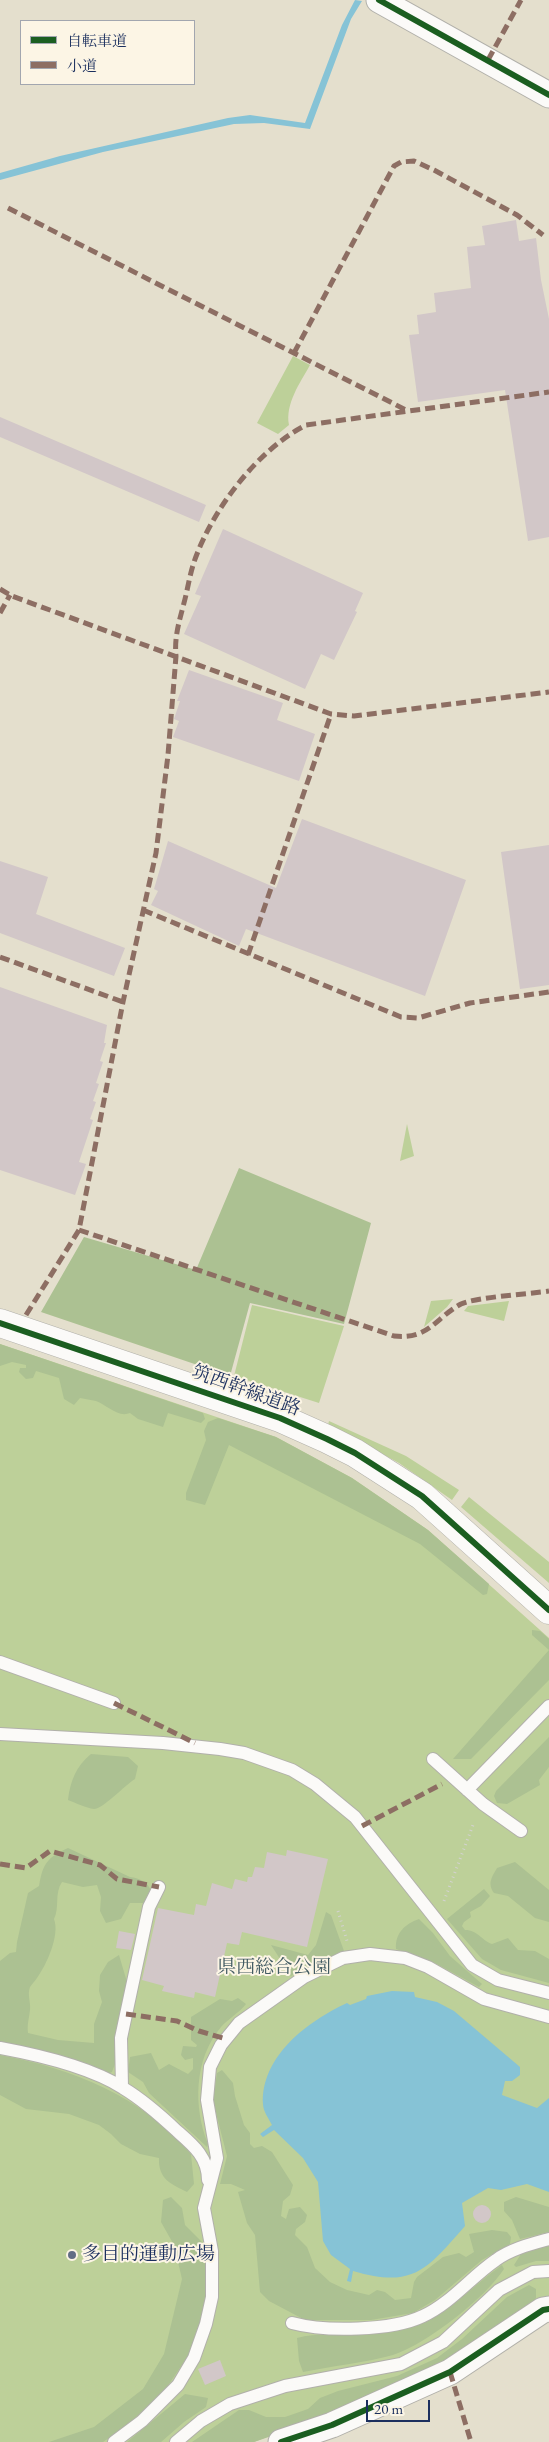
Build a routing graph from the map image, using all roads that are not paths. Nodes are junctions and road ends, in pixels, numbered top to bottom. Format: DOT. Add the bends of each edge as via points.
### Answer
graph roads {
  1 [pos="379,0"];
  2 [pos="549,95"];
  3 [pos="0,1323"];
  4 [pos="549,1610"];
  5 [pos="0,1662"];
  6 [pos="114,1703"];
  7 [pos="549,1706"];
  8 [pos="0,1734"];
  9 [pos="433,1759"];
  10 [pos="467,1790"];
  11 [pos="521,1831"];
  12 [pos="159,1887"];
  13 [pos="549,1993"];
  14 [pos="549,2017"];
  15 [pos="0,2048"];
  16 [pos="122,2087"];
  17 [pos="208,2193"];
  18 [pos="549,2239"];
  19 [pos="549,2271"];
  20 [pos="549,2309"];
  21 [pos="292,2322"];
  22 [pos="114,2442"];
  23 [pos="176,2442"];
  24 [pos="281,2442"];
  1 -- 2 [label="street"];
  3 -- 4 [label="street, 筑西幹線道路" via="280,1418 355,1453 422,1496"];
  5 -- 6 [label="lane"];
  7 -- 10 [label="lane"];
  8 -- 13 [label="lane" via="220,1749 244,1753 292,1770 315,1784 354,1817 472,1965 498,1980"];
  9 -- 10 [label="lane"];
  10 -- 11 [label="lane"];
  12 -- 16 [label="lane" via="149,1907 121,2038"];
  14 -- 17 [label="lane" via="484,1999 428,1967 405,1958 370,1954 344,1958 304,1977 239,2023 221,2045 210,2067 207,2100 217,2158"];
  15 -- 16 [label="lane" via="87,2072"];
  16 -- 17 [label="lane" via="152,2108 197,2149 208,2167"];
  17 -- 22 [label="lane" via="204,2208 212,2251 212,2297 194,2358 178,2385 142,2421"];
  18 -- 21 [label="lane" via="497,2259 423,2316 347,2330 311,2328"];
  19 -- 23 [label="lane" via="533,2272 499,2290 443,2342 401,2364 285,2386 230,2404 201,2421"];
  20 -- 24 [label="street" via="450,2372 332,2425"];
}
